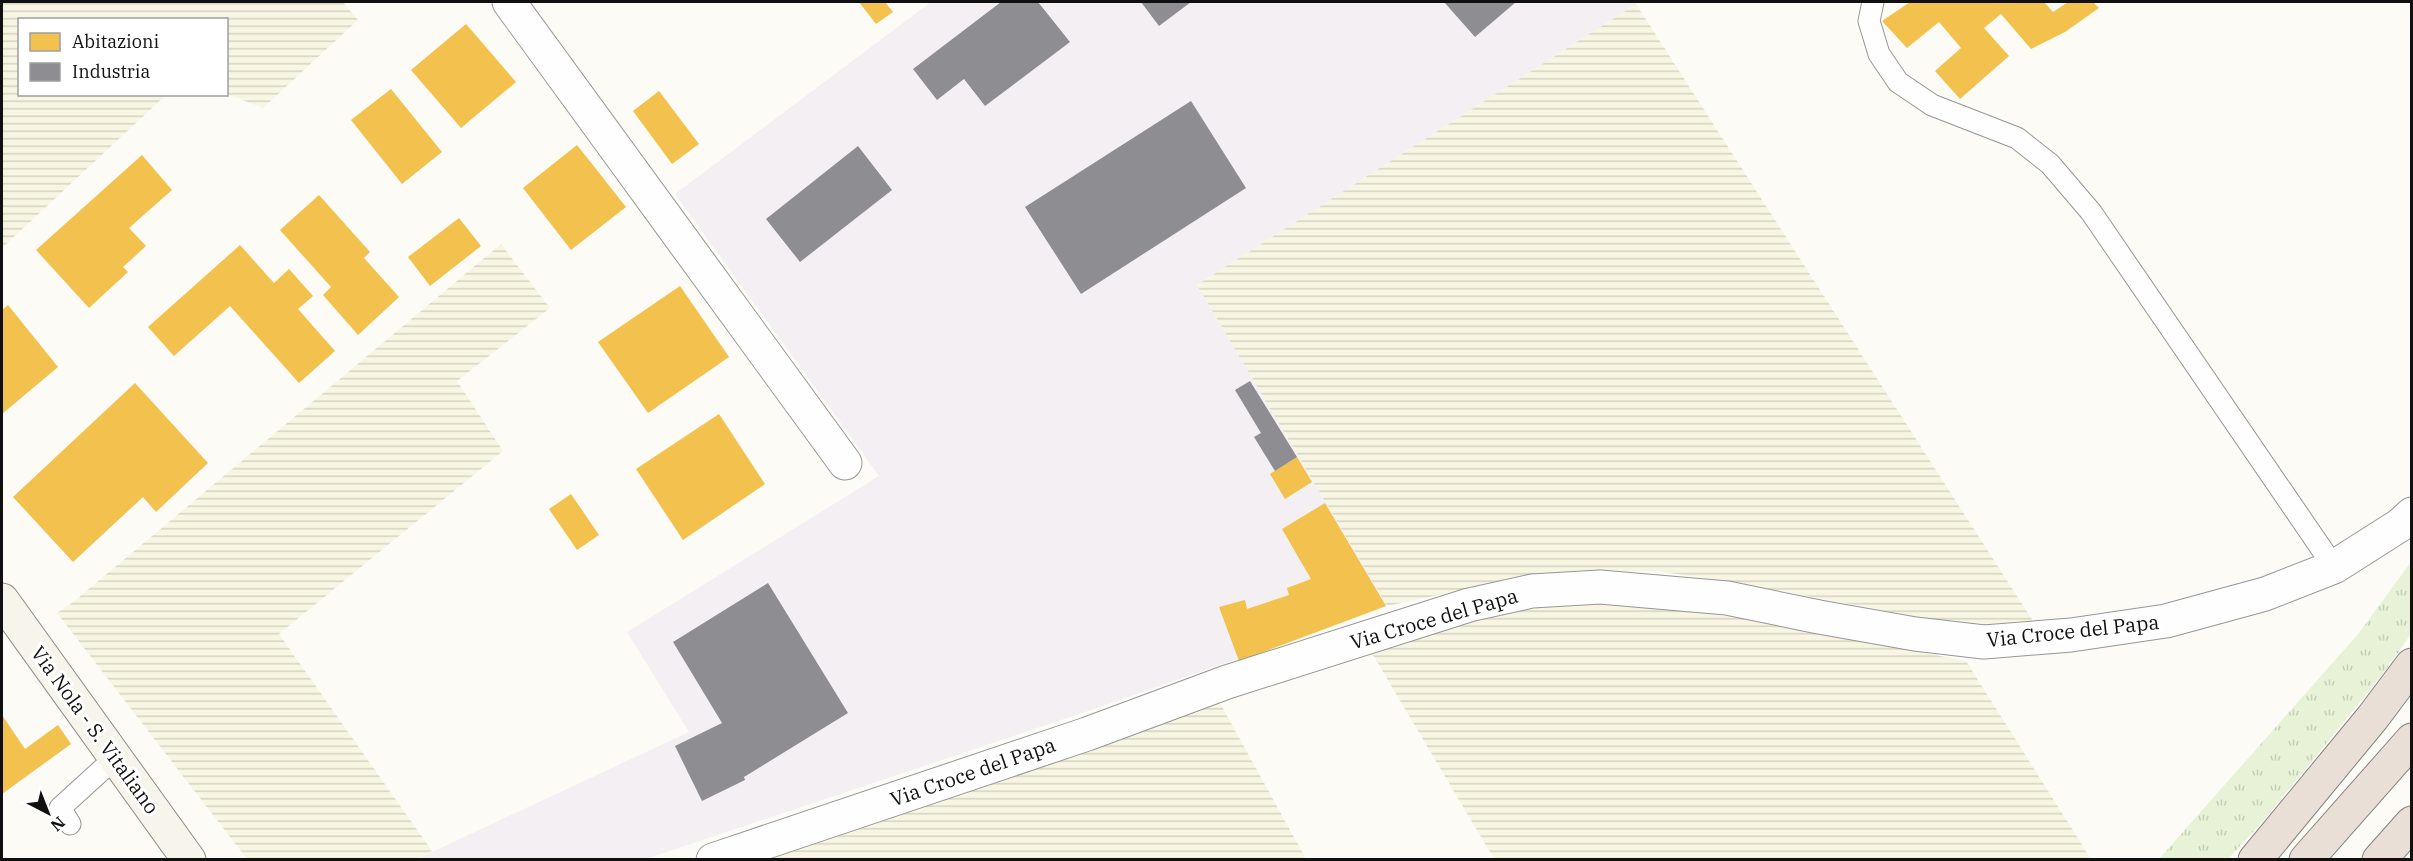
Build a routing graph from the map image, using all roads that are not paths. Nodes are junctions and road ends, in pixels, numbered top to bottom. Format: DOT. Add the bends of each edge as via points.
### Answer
graph roads {
  1 [pos="509,2"];
  2 [pos="1873,2"];
  3 [pos="846,463"];
  4 [pos="2412,514"];
  5 [pos="2334,567"];
  6 [pos="2,600"];
  7 [pos="2412,665"];
  8 [pos="2412,740"];
  9 [pos="116,756"];
  10 [pos="2412,823"];
  11 [pos="70,825"];
  12 [pos="189,860"];
  13 [pos="713,860"];
  14 [pos="2255,860"];
  15 [pos="2306,860"];
  16 [pos="2379,860"];
  1 -- 3 [label="street"];
  2 -- 5 [label="lane" via="1869,21 1879,54 1898,82 1932,105 2017,138 2050,164 2091,212"];
  4 -- 5 [label="street, Via Croce del Papa"];
  5 -- 13 [label="street, Via Croce del Papa" via="2265,594 2166,621 2071,635 1984,642 1915,634 1727,598 1600,587 1532,591 1469,605 1227,682 1087,734"];
  6 -- 9 [label="main road, Via Nola - S. Vitaliano"];
  7 -- 14 [label="highway"];
  8 -- 15 [label="highway"];
  9 -- 11 [label="lane" via="60,808"];
  9 -- 12 [label="main road, Via Nola - S. Vitaliano"];
  10 -- 16 [label="highway"];
}
